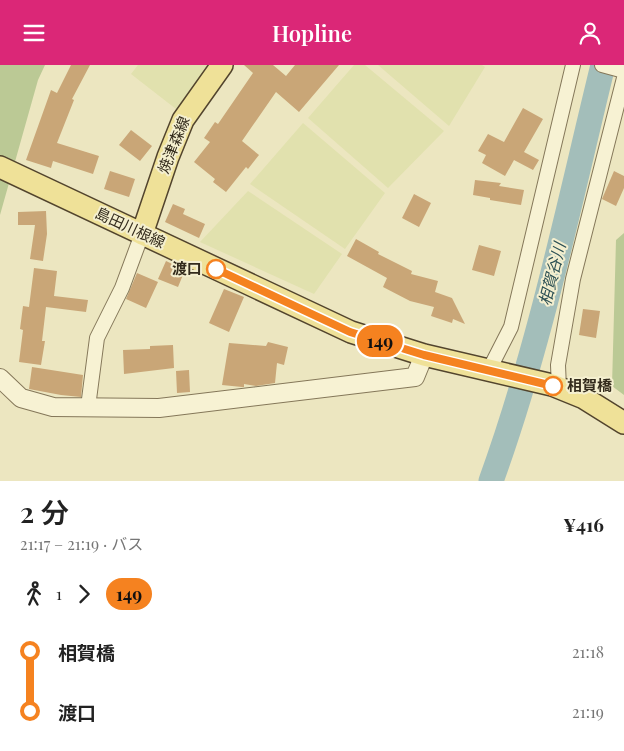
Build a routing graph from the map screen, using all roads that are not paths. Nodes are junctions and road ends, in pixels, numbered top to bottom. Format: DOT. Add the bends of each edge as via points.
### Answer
graph roads {
  1 [pos="222,65"];
  2 [pos="574,65"];
  3 [pos="602,65"];
  4 [pos="624,71"];
  5 [pos="624,77"];
  6 [pos="0,167"];
  7 [pos="142,234"];
  8 [pos="424,355"];
  9 [pos="498,372"];
  10 [pos="0,378"];
  11 [pos="556,387"];
  12 [pos="88,407"];
  13 [pos="624,423"];
  1 -- 7 [label="main road, 焼津森線" via="183,120"];
  2 -- 9 [label="street"];
  3 -- 4 [label="street"];
  5 -- 11 [label="street" via="573,279"];
  6 -- 7 [label="main road, 島田川根線"];
  7 -- 8 [label="main road, 島田川根線" via="350,332"];
  7 -- 12 [label="street" via="122,288 97,338"];
  8 -- 9 [label="main road, 島田川根線"];
  8 -- 12 [label="street" via="415,377 159,408"];
  9 -- 11 [label="main road, 島田川根線"];
  10 -- 12 [label="street" via="21,398 53,407"];
  11 -- 13 [label="main road, 島田川根線" via="584,398"];
}
